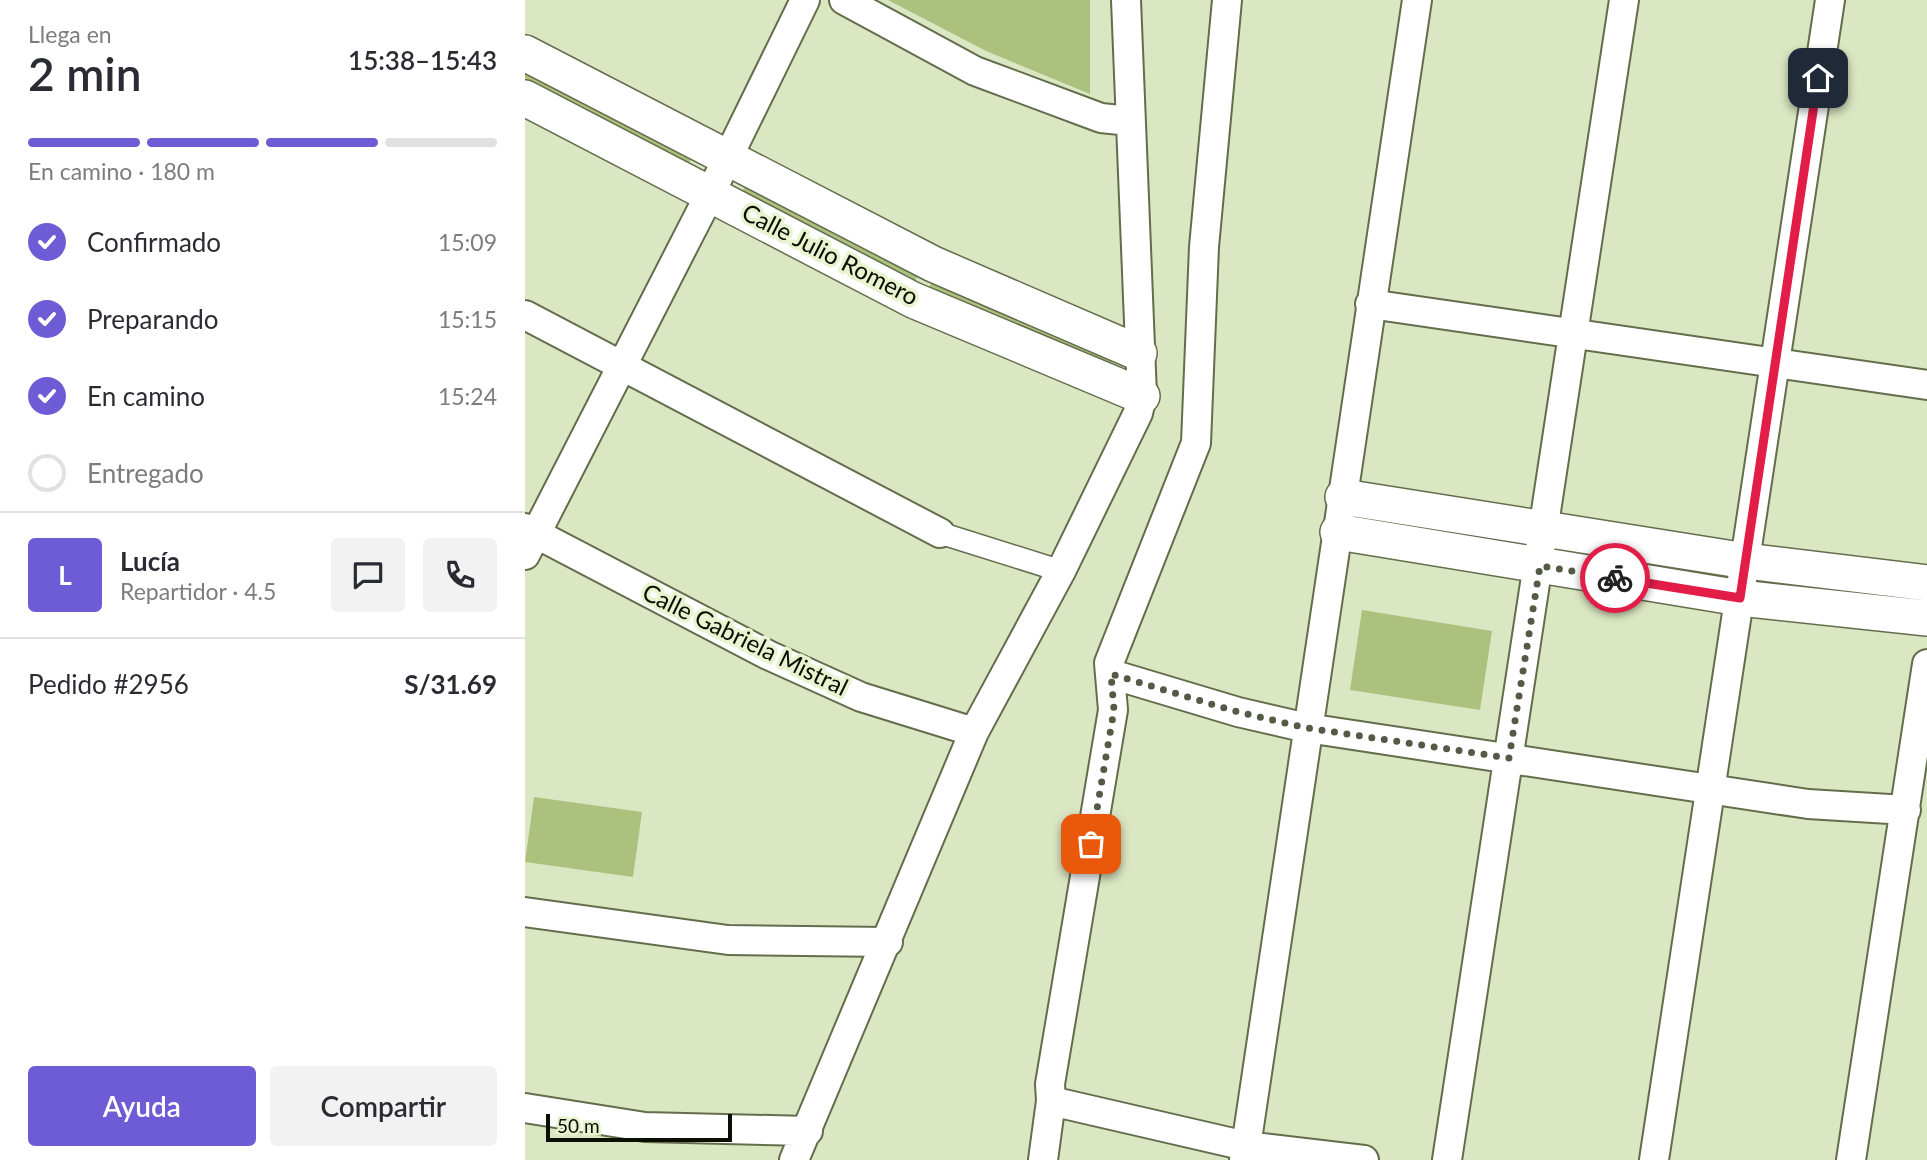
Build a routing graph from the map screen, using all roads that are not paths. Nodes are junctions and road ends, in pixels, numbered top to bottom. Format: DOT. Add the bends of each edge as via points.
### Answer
graph roads {
  1 [pos="805,0"];
  2 [pos="844,0"];
  3 [pos="1126,0"];
  4 [pos="1227,0"];
  5 [pos="1417,0"];
  6 [pos="1625,0"];
  7 [pos="1830,0"];
  8 [pos="525,53"];
  9 [pos="525,98"];
  10 [pos="1130,121"];
  11 [pos="727,159"];
  12 [pos="710,194"];
  13 [pos="1370,304"];
  14 [pos="525,315"];
  15 [pos="1573,334"];
  16 [pos="1139,353"];
  17 [pos="621,365"];
  18 [pos="1775,365"];
  19 [pos="1927,385"];
  20 [pos="1142,396"];
  21 [pos="1343,497"];
  22 [pos="1542,531"];
  23 [pos="1338,532"];
  24 [pos="940,533"];
  25 [pos="528,539"];
  26 [pos="1746,561"];
  27 [pos="1540,566"];
  28 [pos="1061,571"];
  29 [pos="1927,583"];
  30 [pos="1740,598"];
  31 [pos="1927,618"];
  32 [pos="1927,664"];
  33 [pos="1111,674"];
  34 [pos="1307,728"];
  35 [pos="974,732"];
  36 [pos="1509,758"];
  37 [pos="1711,790"];
  38 [pos="1906,810"];
  39 [pos="525,912"];
  40 [pos="888,942"];
  41 [pos="1051,1101"];
  42 [pos="525,1108"];
  43 [pos="808,1131"];
  44 [pos="1245,1153"];
  45 [pos="794,1160"];
  46 [pos="1043,1160"];
  47 [pos="1364,1160"];
  48 [pos="1447,1160"];
  49 [pos="1654,1160"];
  50 [pos="1851,1160"];
  1 -- 11 [label="street"];
  2 -- 10 [label="street" via="975,71 1101,118"];
  3 -- 10 [label="street"];
  4 -- 33 [label="street" via="1204,247 1196,443 1109,663"];
  5 -- 13 [label="street"];
  6 -- 15 [label="street"];
  7 -- 18 [label="street"];
  8 -- 11 [label="street, Calle Julio Romero"];
  9 -- 12 [label="street, Calle Julio Romero"];
  10 -- 16 [label="street"];
  11 -- 12 [label="street"];
  11 -- 16 [label="street, Calle Julio Romero" via="933,264"];
  12 -- 17 [label="street"];
  12 -- 20 [label="street, Calle Julio Romero" via="913,300"];
  13 -- 15 [label="street"];
  13 -- 21 [label="street"];
  14 -- 17 [label="street"];
  15 -- 18 [label="street"];
  15 -- 22 [label="street"];
  16 -- 20 [label="street"];
  17 -- 24 [label="street"];
  17 -- 25 [label="street"];
  18 -- 19 [label="street"];
  18 -- 26 [label="street"];
  20 -- 28 [label="street" via="1138,414"];
  21 -- 22 [label="street"];
  21 -- 23 [label="street"];
  22 -- 26 [label="street"];
  22 -- 27 [label="street"];
  23 -- 27 [label="street"];
  23 -- 34 [label="street"];
  24 -- 28 [label="street"];
  25 -- 35 [label="street, Calle Gabriela Mistral" via="827,682"];
  26 -- 29 [label="street"];
  26 -- 30 [label="street"];
  27 -- 30 [label="street"];
  27 -- 36 [label="street"];
  28 -- 35 [label="street"];
  30 -- 31 [label="street"];
  30 -- 37 [label="street"];
  32 -- 38 [label="street"];
  33 -- 34 [label="street"];
  33 -- 41 [label="street" via="1114,710 1050,1084"];
  34 -- 36 [label="street"];
  34 -- 44 [label="street"];
  35 -- 40 [label="street"];
  36 -- 37 [label="street"];
  36 -- 48 [label="street"];
  37 -- 38 [label="street" via="1808,804"];
  37 -- 49 [label="street"];
  38 -- 50 [label="street"];
  39 -- 40 [label="street" via="728,940"];
  40 -- 43 [label="street"];
  41 -- 44 [label="street"];
  41 -- 46 [label="street"];
  42 -- 43 [label="street" via="645,1127"];
  43 -- 45 [label="street"];
  44 -- 47 [label="street"];
}
